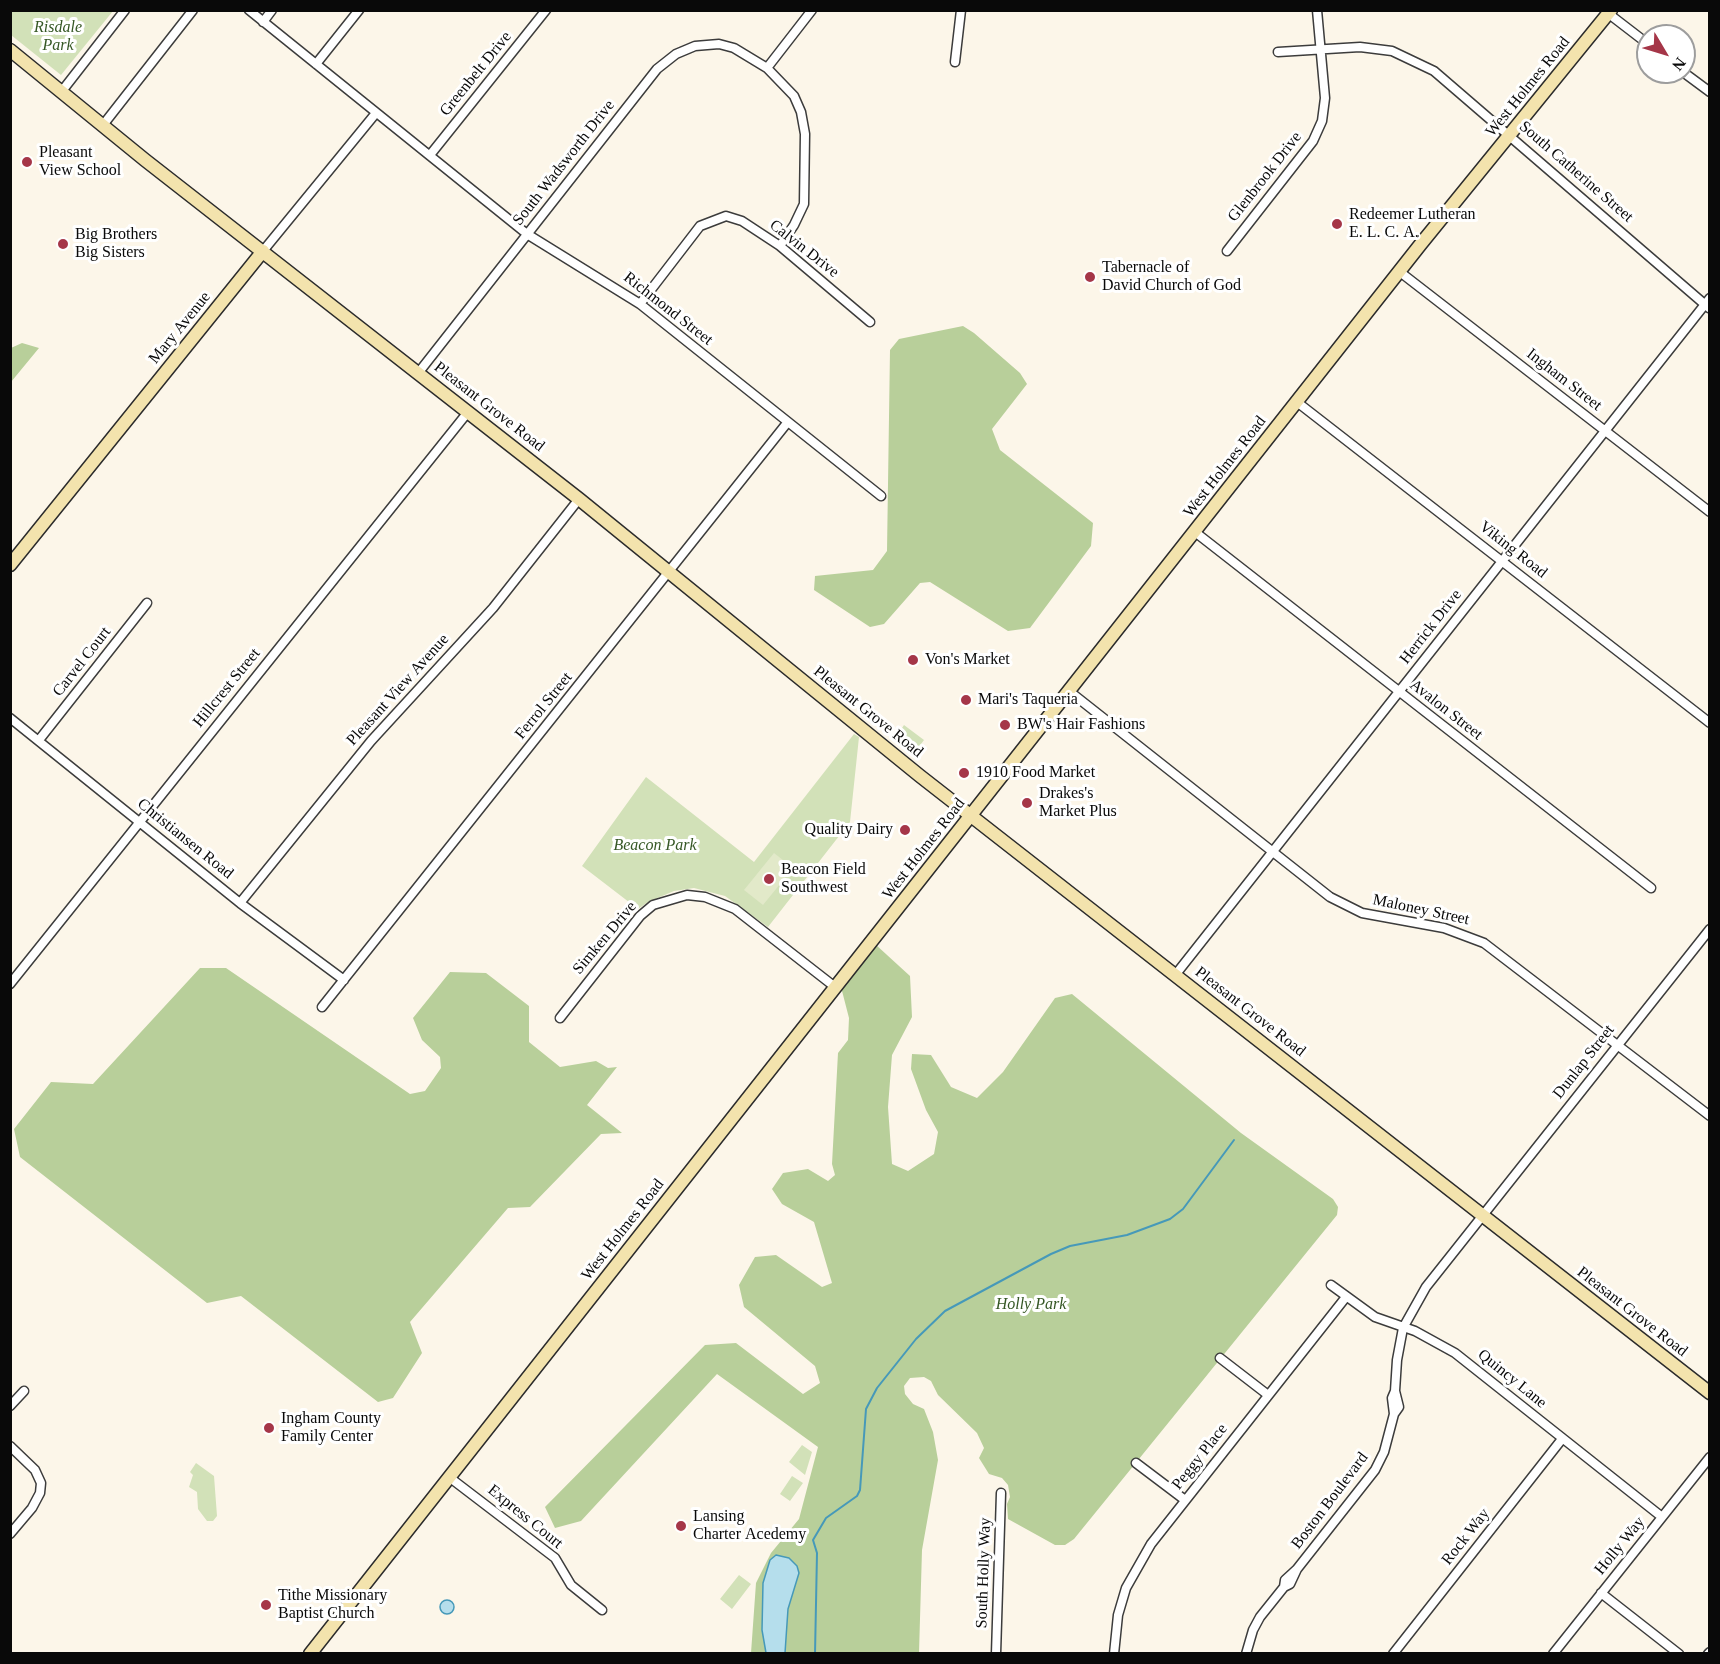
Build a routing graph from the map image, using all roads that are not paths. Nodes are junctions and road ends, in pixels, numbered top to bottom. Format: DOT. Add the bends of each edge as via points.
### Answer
graph roads {
  1 [pos="126,10"];
  2 [pos="193,10"];
  3 [pos="249,10"];
  4 [pos="272,10"];
  5 [pos="359,10"];
  6 [pos="546,10"];
  7 [pos="813,10"];
  8 [pos="961,10"];
  9 [pos="1317,10"];
  10 [pos="1610,12"];
  11 [pos="263,22"];
  12 [pos="1636,34"];
  13 [pos="1319,49"];
  14 [pos="10,50"];
  15 [pos="1278,52"];
  16 [pos="955,63"];
  17 [pos="316,64"];
  18 [pos="767,68"];
  19 [pos="1696,82"];
  20 [pos="62,91"];
  21 [pos="1710,92"];
  22 [pos="376,113"];
  23 [pos="103,125"];
  24 [pos="1510,134"];
  25 [pos="430,155"];
  26 [pos="527,234"];
  27 [pos="780,246"];
  28 [pos="263,251"];
  29 [pos="1227,251"];
  30 [pos="1400,272"];
  31 [pos="640,304"];
  32 [pos="1708,304"];
  33 [pos="870,322"];
  34 [pos="419,372"];
  35 [pos="1297,402"];
  36 [pos="468,412"];
  37 [pos="787,423"];
  38 [pos="1605,430"];
  39 [pos="881,496"];
  40 [pos="579,499"];
  41 [pos="1710,512"];
  42 [pos="1195,532"];
  43 [pos="1502,561"];
  44 [pos="10,566"];
  45 [pos="669,573"];
  46 [pos="147,603"];
  47 [pos="1069,691"];
  48 [pos="1400,692"];
  49 [pos="10,718"];
  50 [pos="1710,723"];
  51 [pos="39,740"];
  52 [pos="971,815"];
  53 [pos="139,822"];
  54 [pos="1273,851"];
  55 [pos="1651,888"];
  56 [pos="240,903"];
  57 [pos="1710,929"];
  58 [pos="1176,974"];
  59 [pos="344,980"];
  60 [pos="10,984"];
  61 [pos="835,987"];
  62 [pos="322,1007"];
  63 [pos="560,1018"];
  64 [pos="1617,1045"];
  65 [pos="1710,1116"];
  66 [pos="1483,1215"];
  67 [pos="1331,1285"];
  68 [pos="1346,1297"];
  69 [pos="1403,1328"];
  70 [pos="1220,1358"];
  71 [pos="24,1391"];
  72 [pos="1710,1394"];
  73 [pos="1268,1395"];
  74 [pos="10,1406"];
  75 [pos="1562,1439"];
  76 [pos="10,1446"];
  77 [pos="1710,1456"];
  78 [pos="1136,1463"];
  79 [pos="449,1477"];
  80 [pos="1001,1493"];
  81 [pos="1185,1500"];
  82 [pos="1662,1517"];
  83 [pos="10,1534"];
  84 [pos="1601,1593"];
  85 [pos="602,1610"];
  86 [pos="310,1653"];
  87 [pos="996,1653"];
  88 [pos="1114,1653"];
  89 [pos="1246,1653"];
  90 [pos="1393,1653"];
  91 [pos="1553,1653"];
  92 [pos="1679,1653"];
  1 -- 20 [label="street"];
  2 -- 23 [label="street"];
  3 -- 11 [label="street"];
  4 -- 11 [label="street"];
  5 -- 17 [label="street"];
  6 -- 25 [label="street, Greenbelt Drive"];
  7 -- 18 [label="street"];
  8 -- 16 [label="street"];
  9 -- 13 [label="street, Glenbrook Drive"];
  10 -- 12 [label="street"];
  10 -- 24 [label="street, West Holmes Road"];
  11 -- 17 [label="street"];
  13 -- 15 [label="street, South Catherine Street"];
  13 -- 24 [label="street, South Catherine Street" via="1360,47 1392,51 1413,59 1434,70"];
  13 -- 29 [label="street, Glenbrook Drive" via="1325,98 1322,120 1313,141"];
  14 -- 20 [label="street, Pleasant Grove Road"];
  17 -- 22 [label="street"];
  18 -- 26 [label="street, South Wadsworth Drive" via="734,48 719,44 695,46 676,54 657,69"];
  18 -- 27 [label="street, South Wadsworth Drive" via="794,96 805,134 804,204"];
  19 -- 21 [label="street"];
  20 -- 23 [label="street, Pleasant Grove Road"];
  22 -- 25 [label="street, Richmond Street"];
  22 -- 28 [label="street, Mary Avenue"];
  23 -- 28 [label="street, Pleasant Grove Road"];
  24 -- 30 [label="street, West Holmes Road"];
  24 -- 32 [label="street, South Catherine Street"];
  25 -- 26 [label="street, Richmond Street"];
  26 -- 31 [label="street, Richmond Street"];
  26 -- 34 [label="street, South Wadsworth Drive"];
  27 -- 31 [label="street, Calvin Drive" via="742,221 726,216 711,220 700,226"];
  27 -- 33 [label="street, Calvin Drive"];
  28 -- 34 [label="street, Pleasant Grove Road"];
  28 -- 44 [label="street, Mary Avenue"];
  30 -- 35 [label="street, West Holmes Road"];
  30 -- 38 [label="street, Ingham Street"];
  31 -- 37 [label="street, Richmond Street"];
  32 -- 38 [label="street, Herrick Drive"];
  34 -- 36 [label="street, Pleasant Grove Road"];
  35 -- 42 [label="street, West Holmes Road"];
  35 -- 43 [label="street, Viking Road"];
  36 -- 40 [label="street, Pleasant Grove Road"];
  36 -- 53 [label="street, Hillcrest Street"];
  37 -- 39 [label="street, Richmond Street"];
  37 -- 45 [label="street, Ferrol Street"];
  38 -- 41 [label="street, Ingham Street"];
  38 -- 43 [label="street, Herrick Drive"];
  40 -- 45 [label="street, Pleasant Grove Road"];
  40 -- 56 [label="street, Pleasant View Avenue" via="493,608 378,733"];
  42 -- 47 [label="street, West Holmes Road"];
  42 -- 48 [label="street, Avalon Street"];
  43 -- 48 [label="street, Herrick Drive"];
  43 -- 50 [label="street, Viking Road"];
  45 -- 52 [label="street, Pleasant Grove Road"];
  45 -- 59 [label="street, Ferrol Street"];
  46 -- 51 [label="street, Carvel Court"];
  47 -- 52 [label="street, West Holmes Road"];
  47 -- 54 [label="street, Maloney Street"];
  48 -- 54 [label="street, Herrick Drive"];
  48 -- 55 [label="street, Avalon Street"];
  49 -- 51 [label="street, Christiansen Road"];
  51 -- 53 [label="street, Christiansen Road"];
  52 -- 58 [label="street, Pleasant Grove Road"];
  52 -- 61 [label="street, West Holmes Road"];
  53 -- 56 [label="street, Christiansen Road"];
  53 -- 60 [label="street, Hillcrest Street"];
  54 -- 58 [label="street, Herrick Drive"];
  54 -- 64 [label="street, Maloney Street" via="1346,906 1381,918 1444,928 1484,943"];
  56 -- 59 [label="street, Christiansen Road"];
  57 -- 64 [label="street, Dunlap Street"];
  58 -- 66 [label="street, Pleasant Grove Road"];
  59 -- 62 [label="street, Ferrol Street"];
  61 -- 63 [label="street, Simken Drive" via="735,909 705,897 687,895 653,905 640,916"];
  61 -- 79 [label="street, West Holmes Road"];
  64 -- 65 [label="street, Maloney Street"];
  64 -- 66 [label="street, Dunlap Street"];
  66 -- 69 [label="street, Boston Boulevard" via="1426,1287"];
  66 -- 72 [label="street, Pleasant Grove Road"];
  67 -- 68 [label="street, Quincy Lane"];
  68 -- 69 [label="street, Quincy Lane" via="1375,1317"];
  68 -- 73 [label="street, Peggy Place"];
  69 -- 75 [label="street, Quincy Lane" via="1455,1353"];
  69 -- 89 [label="street, Boston Boulevard" via="1395,1391 1399,1407 1384,1452 1375,1470 1253,1630"];
  70 -- 73 [label="street"];
  71 -- 74 [label="street"];
  73 -- 81 [label="street, Peggy Place"];
  75 -- 82 [label="street, Quincy Lane"];
  75 -- 90 [label="street, Rock Way"];
  76 -- 83 [label="street" via="41,1483 32,1508"];
  77 -- 82 [label="street, Holly Way"];
  78 -- 81 [label="street"];
  79 -- 85 [label="street, Express Court" via="555,1558 571,1585"];
  79 -- 86 [label="street, West Holmes Road"];
  80 -- 87 [label="street, South Holly Way"];
  81 -- 88 [label="street, Peggy Place" via="1151,1544 1126,1588"];
  82 -- 84 [label="street, Holly Way"];
  84 -- 91 [label="street, Holly Way"];
  84 -- 92 [label="street"];
}
